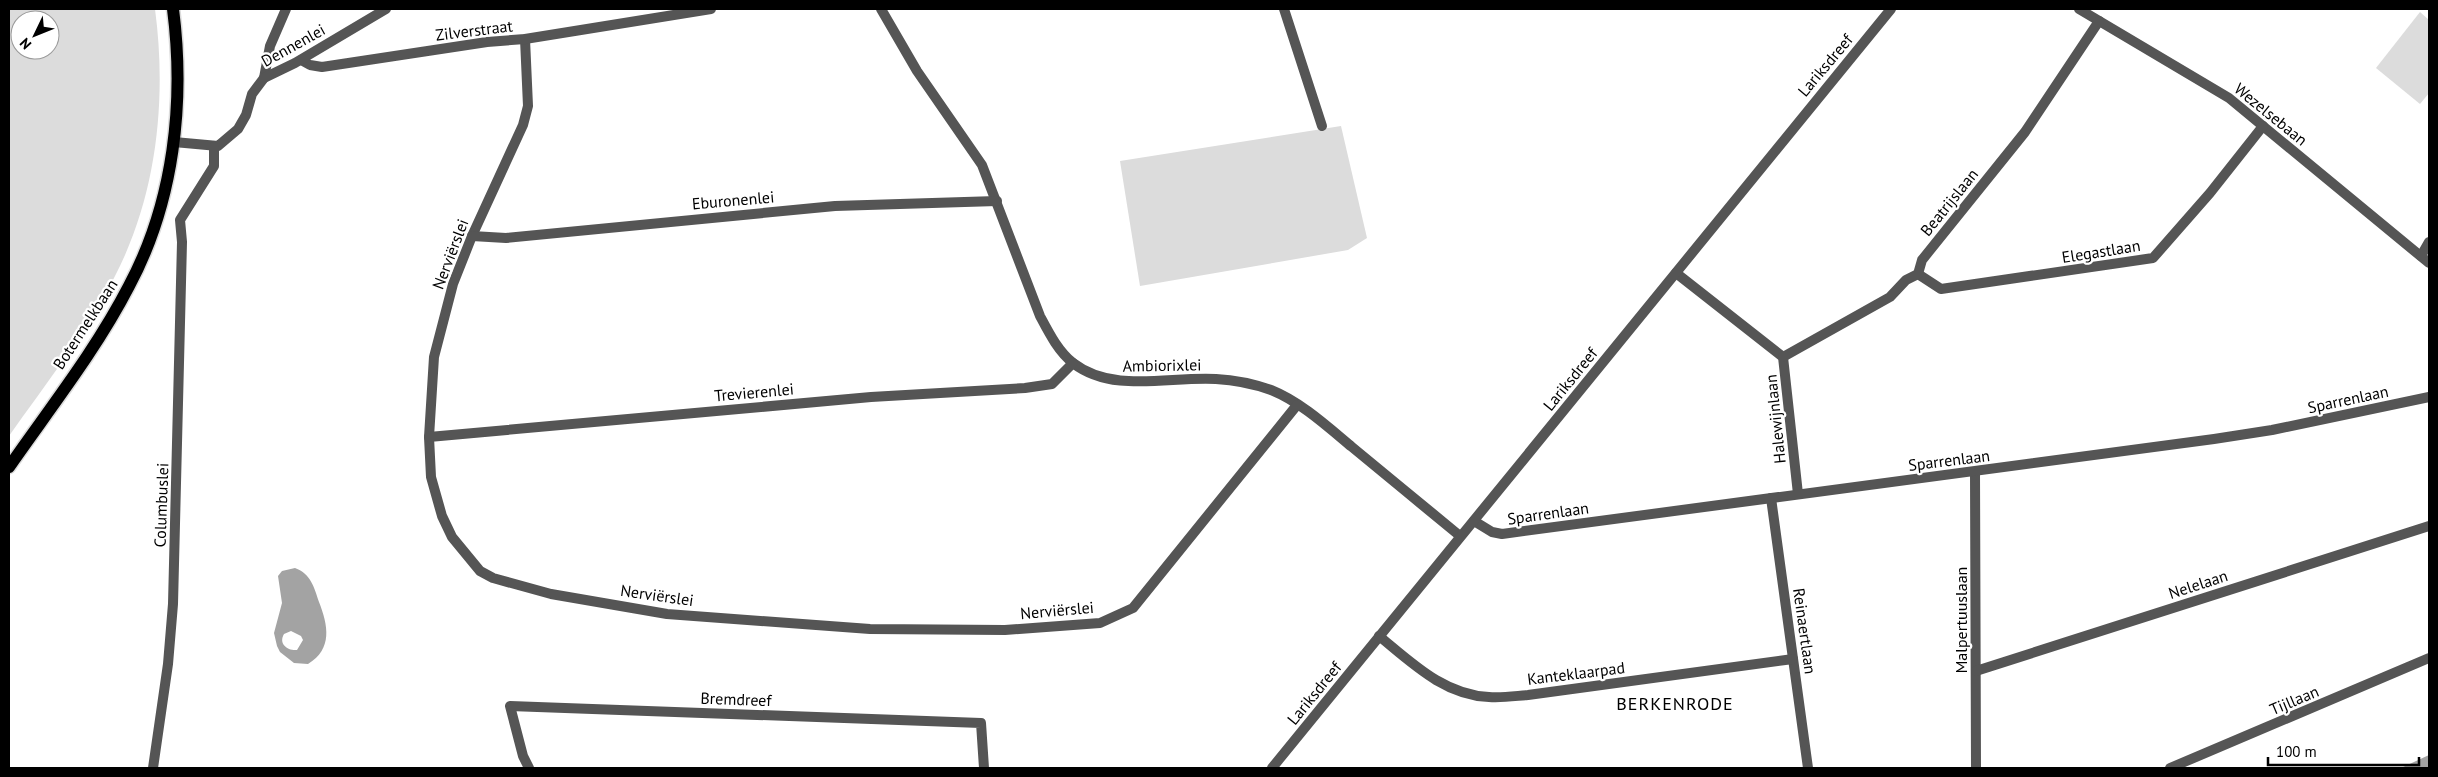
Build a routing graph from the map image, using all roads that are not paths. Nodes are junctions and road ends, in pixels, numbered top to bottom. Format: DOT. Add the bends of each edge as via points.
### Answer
graph roads {
  1 [pos="172,9"];
  2 [pos="286,9"];
  3 [pos="386,9"];
  4 [pos="711,9"];
  5 [pos="882,9"];
  6 [pos="1284,9"];
  7 [pos="1891,9"];
  8 [pos="2079,9"];
  9 [pos="2098,21"];
  10 [pos="525,39"];
  11 [pos="301,60"];
  12 [pos="264,78"];
  13 [pos="1322,126"];
  14 [pos="2263,126"];
  15 [pos="174,142"];
  16 [pos="214,147"];
  17 [pos="997,201"];
  18 [pos="472,236"];
  19 [pos="2429,242"];
  20 [pos="2421,256"];
  21 [pos="2429,263"];
  22 [pos="1676,273"];
  23 [pos="1918,274"];
  24 [pos="1783,357"];
  25 [pos="1073,362"];
  26 [pos="2429,397"];
  27 [pos="1297,405"];
  28 [pos="429,437"];
  29 [pos="9,466"];
  30 [pos="1975,472"];
  31 [pos="1798,494"];
  32 [pos="1771,498"];
  33 [pos="1474,520"];
  34 [pos="2429,526"];
  35 [pos="1460,536"];
  36 [pos="1379,636"];
  37 [pos="2429,658"];
  38 [pos="1794,659"];
  39 [pos="1976,671"];
  40 [pos="153,768"];
  41 [pos="529,768"];
  42 [pos="984,768"];
  43 [pos="1272,768"];
  44 [pos="1808,768"];
  45 [pos="1976,768"];
  46 [pos="2170,768"];
  1 -- 15 [label="main road, Botermelkbaan" via="178,68"];
  2 -- 12 [label="street" via="270,46"];
  3 -- 11 [label="street, Dennenlei"];
  4 -- 10 [label="street, Zilverstraat"];
  5 -- 17 [label="street, Ambiorixlei" via="917,71 982,165"];
  6 -- 13 [label="street"];
  7 -- 22 [label="street, Lariksdreef"];
  8 -- 9 [label="street, Wezelsebaan"];
  9 -- 14 [label="street, Wezelsebaan" via="2229,98"];
  9 -- 23 [label="street, Beatrijslaan" via="2025,132 1922,260"];
  10 -- 11 [label="street, Zilverstraat" via="322,67"];
  10 -- 18 [label="street, Nerviërslei" via="528,106 523,125"];
  11 -- 12 [label="street, Dennenlei"];
  12 -- 16 [label="street, Dennenlei" via="252,94 238,129 228,140"];
  14 -- 20 [label="street, Wezelsebaan"];
  14 -- 23 [label="street, Elegastlaan" via="2153,258 1941,289"];
  15 -- 16 [label="street"];
  15 -- 29 [label="main road, Botermelkbaan" via="156,218 130,285 110,320"];
  16 -- 40 [label="street, Columbuslei" via="214,166 180,220 173,604"];
  17 -- 18 [label="street, Eburonenlei" via="835,206 506,238"];
  17 -- 25 [label="street, Ambiorixlei" via="1040,316 1051,337"];
  18 -- 28 [label="street, Nerviërslei" via="453,284 434,357"];
  19 -- 20 [label="street"];
  20 -- 21 [label="street, Wezelsebaan"];
  22 -- 24 [label="street, Halewijnlaan"];
  22 -- 33 [label="street, Lariksdreef"];
  23 -- 24 [label="street, Beatrijslaan" via="1906,280 1890,297"];
  24 -- 31 [label="street, Halewijnlaan"];
  25 -- 27 [label="street, Ambiorixlei" via="1096,375 1118,381 1216,379 1248,383 1273,391"];
  25 -- 28 [label="street, Trevierenlei" via="1052,384 1025,388 862,398"];
  26 -- 30 [label="street, Sparrenlaan" via="2272,430"];
  27 -- 28 [label="street, Nerviërslei" via="1133,608 1100,623 1005,630 870,629 667,614 551,594 493,578 466,555 442,516 431,477"];
  27 -- 35 [label="street, Ambiorixlei"];
  30 -- 31 [label="street, Sparrenlaan"];
  30 -- 39 [label="street, Malpertuuslaan"];
  31 -- 32 [label="street, Sparrenlaan"];
  32 -- 33 [label="street, Sparrenlaan" via="1502,534 1492,532"];
  32 -- 38 [label="street, Reinaertlaan"];
  33 -- 35 [label="street, Lariksdreef"];
  34 -- 39 [label="street, Nelelaan"];
  35 -- 36 [label="street, Lariksdreef"];
  36 -- 38 [label="street, Kanteklaarpad" via="1432,678 1464,692 1488,697 1528,695"];
  36 -- 43 [label="street, Lariksdreef"];
  37 -- 46 [label="street, Tijllaan"];
  38 -- 44 [label="street, Reinaertlaan"];
  39 -- 45 [label="street, Malpertuuslaan"];
  41 -- 42 [label="street, Bremdreef" via="510,706 981,723"];
}
